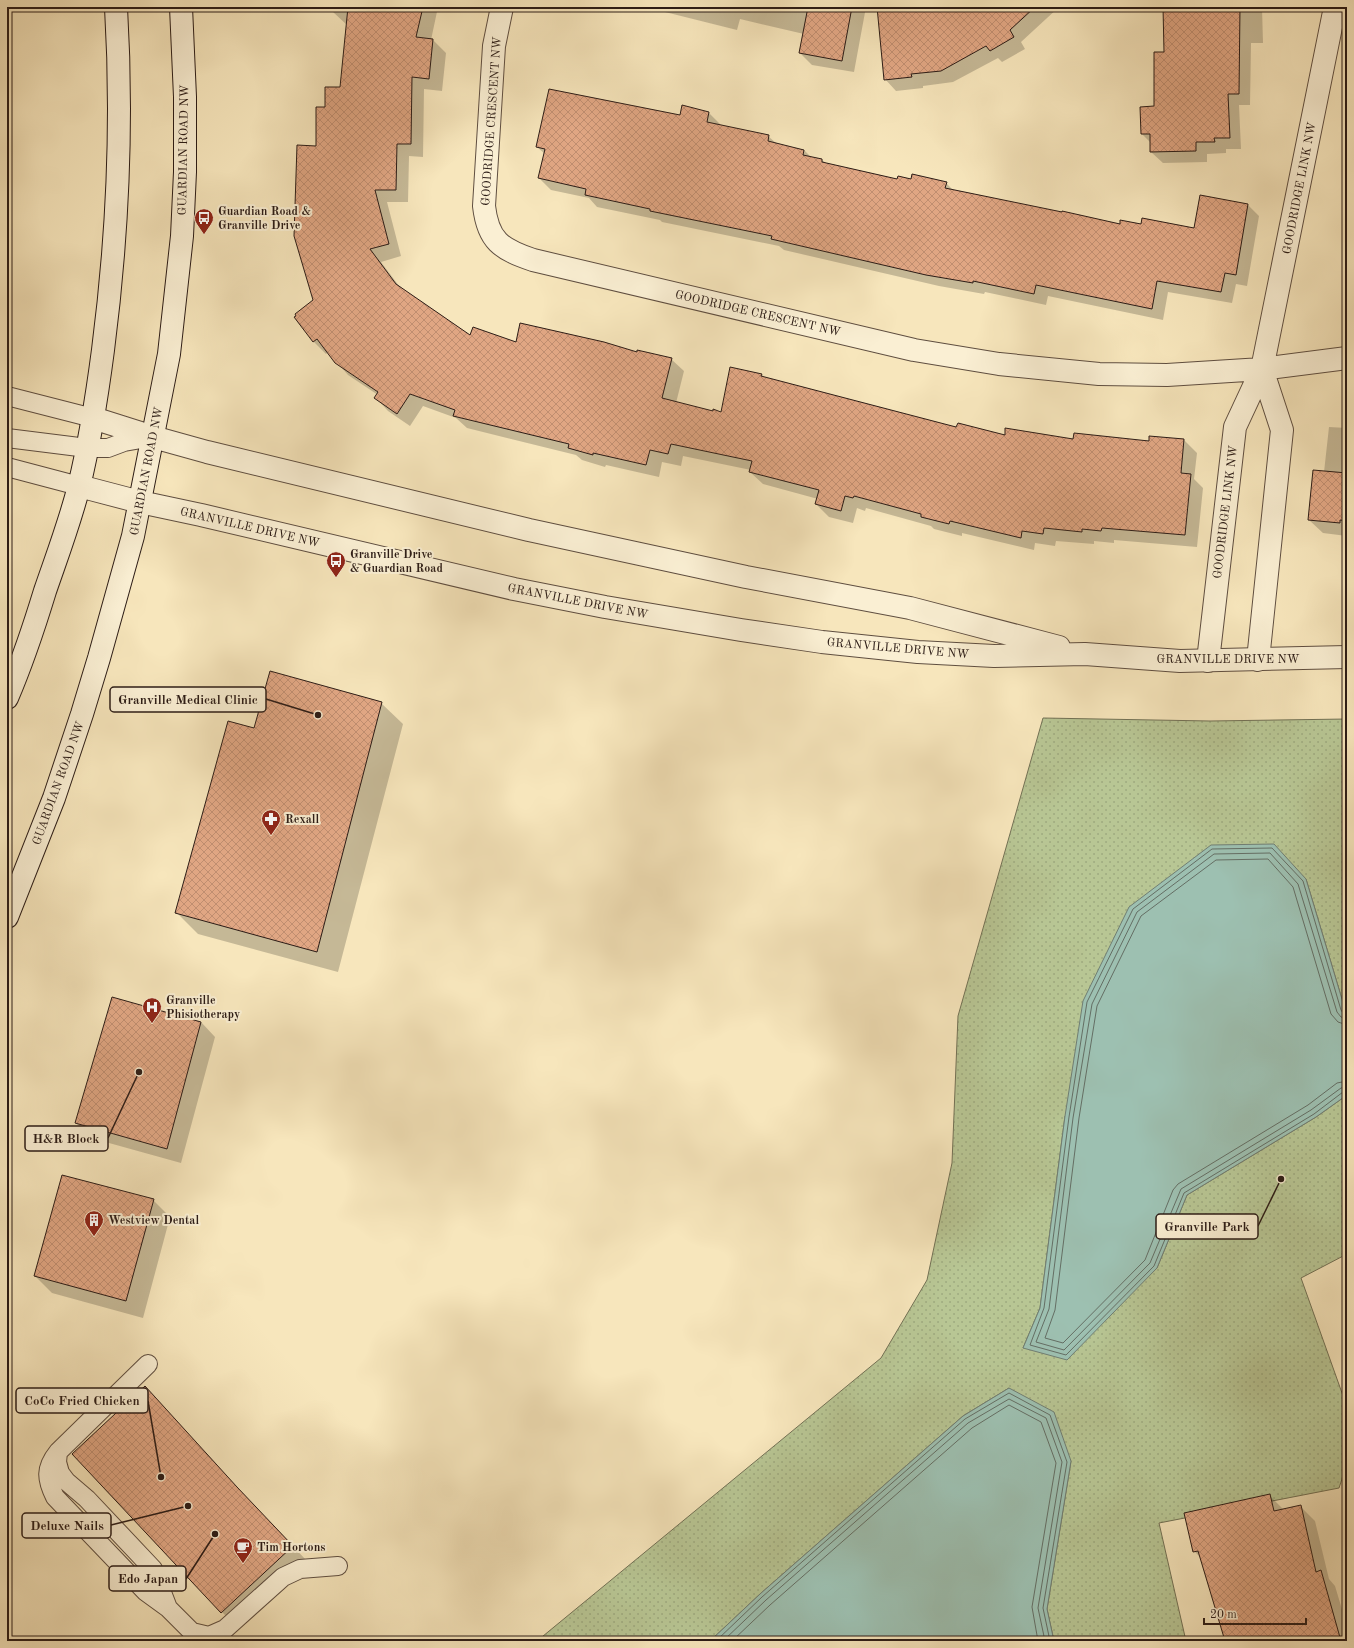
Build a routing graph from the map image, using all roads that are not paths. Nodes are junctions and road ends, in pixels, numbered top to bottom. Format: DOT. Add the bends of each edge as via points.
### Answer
graph roads {
  1 [pos="116,7"];
  2 [pos="181,7"];
  3 [pos="502,7"];
  4 [pos="1335,7"];
  5 [pos="1347,358"];
  6 [pos="1262,369"];
  7 [pos="7,396"];
  8 [pos="94,418"];
  9 [pos="152,437"];
  10 [pos="7,438"];
  11 [pos="87,448"];
  12 [pos="7,467"];
  13 [pos="79,486"];
  14 [pos="140,502"];
  15 [pos="1085,654"];
  16 [pos="1347,657"];
  17 [pos="1258,660"];
  18 [pos="1208,661"];
  19 [pos="7,698"];
  20 [pos="7,917"];
  21 [pos="148,1364"];
  22 [pos="338,1566"];
  1 -- 8 [label="street" via="119,94 118,201 112,276"];
  2 -- 9 [label="street, GUARDIAN ROAD NW" via="185,97 182,236 169,354"];
  3 -- 6 [label="street, GOODRIDGE CRESCENT NW" via="494,46 484,206 486,223 493,236 504,247 518,255 914,350 999,364 1091,373 1167,376"];
  4 -- 6 [label="street, GOODRIDGE LINK NW"];
  5 -- 6 [label="street, GOODRIDGE CRESCENT NW"];
  6 -- 17 [label="street, GOODRIDGE LINK NW" via="1282,430"];
  6 -- 18 [label="street, GOODRIDGE LINK NW" via="1235,427"];
  7 -- 8 [label="lane"];
  8 -- 9 [label="street, GRANVILLE DRIVE NW"];
  8 -- 11 [label="street"];
  9 -- 11 [label="lane" via="108,448"];
  9 -- 14 [label="street, GUARDIAN ROAD NW"];
  9 -- 15 [label="street, GRANVILLE DRIVE NW" via="529,530 746,577 910,608"];
  10 -- 11 [label="lane"];
  11 -- 13 [label="street"];
  12 -- 13 [label="lane"];
  13 -- 14 [label="street, GRANVILLE DRIVE NW"];
  13 -- 19 [label="street" via="30,637"];
  14 -- 15 [label="street, GRANVILLE DRIVE NW" via="514,589 740,630 918,652 994,656"];
  14 -- 20 [label="street, GUARDIAN ROAD NW" via="133,536 82,714 54,798"];
  15 -- 18 [label="street, GRANVILLE DRIVE NW"];
  16 -- 17 [label="street, GRANVILLE DRIVE NW"];
  17 -- 18 [label="street, GRANVILLE DRIVE NW"];
  21 -- 22 [label="lane" via="50,1462 48,1471 55,1497 146,1592 168,1608 192,1632 209,1636 225,1629 294,1570"];
}
